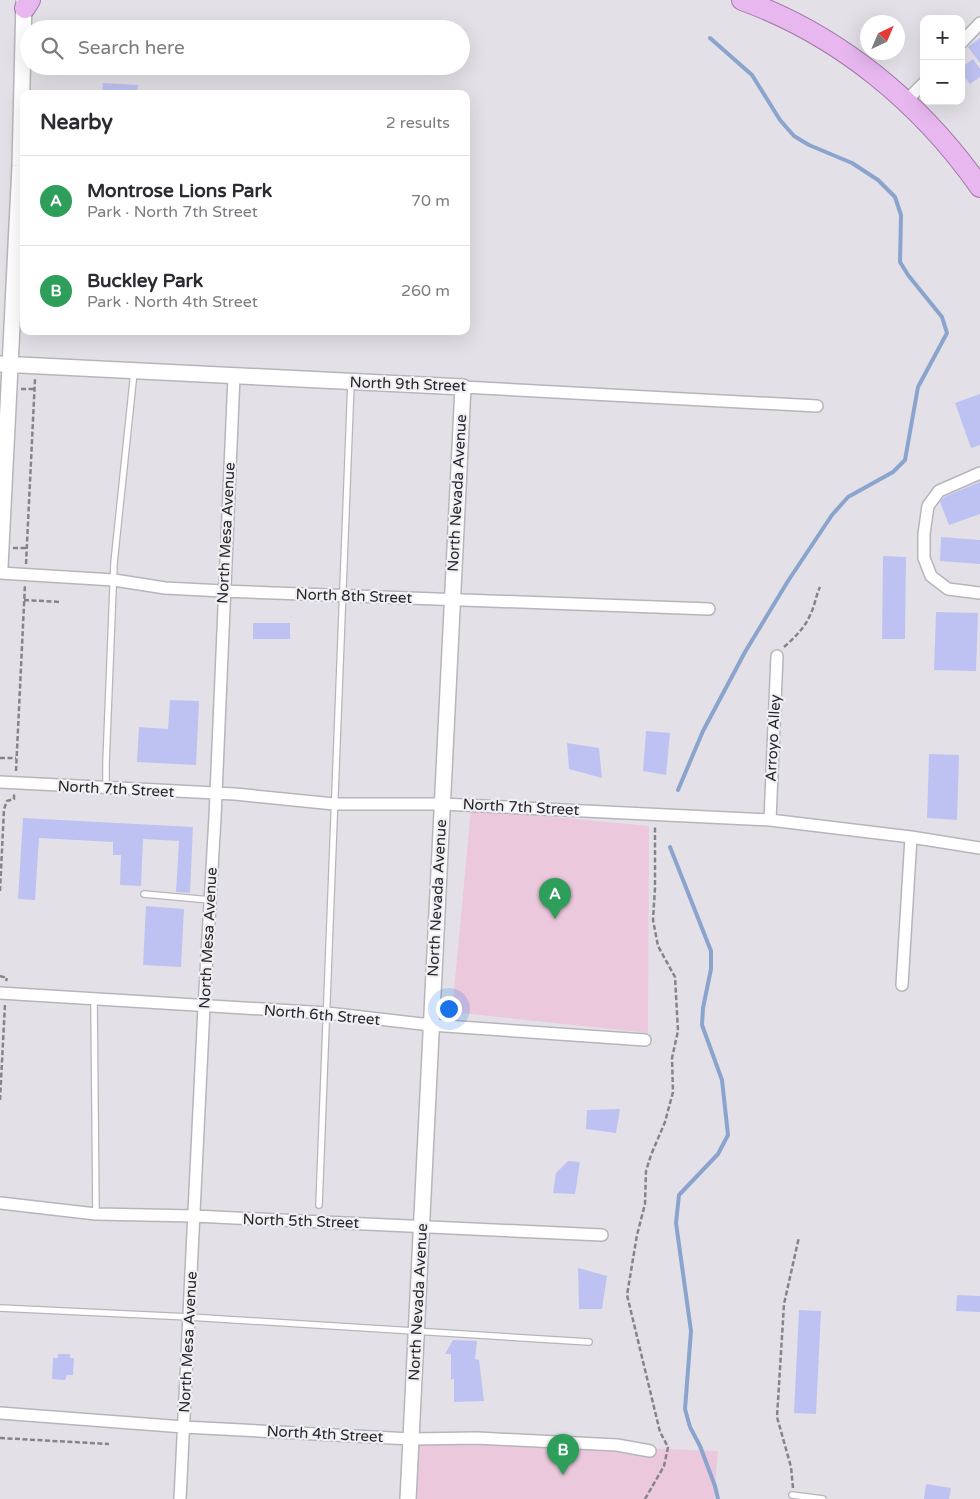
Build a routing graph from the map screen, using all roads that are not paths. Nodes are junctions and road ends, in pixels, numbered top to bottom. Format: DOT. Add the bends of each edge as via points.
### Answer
graph roads {
  1 [pos="742,0"];
  2 [pos="26,3"];
  3 [pos="25,20"];
  4 [pos="980,23"];
  5 [pos="965,39"];
  6 [pos="23,75"];
  7 [pos="920,86"];
  8 [pos="23,90"];
  9 [pos="906,101"];
  10 [pos="20,166"];
  11 [pos="980,188"];
  12 [pos="5,364"];
  13 [pos="134,370"];
  14 [pos="234,376"];
  15 [pos="351,382"];
  16 [pos="463,386"];
  17 [pos="817,406"];
  18 [pos="980,473"];
  19 [pos="0,567"];
  20 [pos="0,573"];
  21 [pos="114,580"];
  22 [pos="224,591"];
  23 [pos="980,593"];
  24 [pos="343,596"];
  25 [pos="452,598"];
  26 [pos="709,608"];
  27 [pos="777,656"];
  28 [pos="0,782"];
  29 [pos="106,788"];
  30 [pos="215,794"];
  31 [pos="334,804"];
  32 [pos="442,804"];
  33 [pos="770,820"];
  34 [pos="911,837"];
  35 [pos="980,848"];
  36 [pos="144,894"];
  37 [pos="210,900"];
  38 [pos="902,985"];
  39 [pos="3,993"];
  40 [pos="94,999"];
  41 [pos="204,1007"];
  42 [pos="326,1013"];
  43 [pos="431,1025"];
  44 [pos="645,1040"];
  45 [pos="0,1203"];
  46 [pos="319,1205"];
  47 [pos="96,1214"];
  48 [pos="194,1216"];
  49 [pos="421,1226"];
  50 [pos="602,1235"];
  51 [pos="0,1308"];
  52 [pos="189,1318"];
  53 [pos="416,1331"];
  54 [pos="589,1342"];
  55 [pos="0,1413"];
  56 [pos="184,1427"];
  57 [pos="411,1439"];
  58 [pos="650,1451"];
  59 [pos="792,1495"];
  60 [pos="180,1499"];
  61 [pos="408,1499"];
  62 [pos="824,1499"];
  1 -- 9 [label="highway" via="820,36 878,76"];
  2 -- 3 [label="street"];
  4 -- 5 [label="street"];
  6 -- 8 [label="street"];
  7 -- 9 [label="street"];
  9 -- 11 [label="highway" via="946,144"];
  10 -- 12 [label="street"];
  12 -- 13 [label="street, North 9th Street"];
  12 -- 19 [label="street"];
  13 -- 14 [label="street, North 9th Street"];
  13 -- 21 [label="lane"];
  14 -- 15 [label="street, North 9th Street"];
  14 -- 22 [label="street, North Mesa Avenue"];
  15 -- 16 [label="street, North 9th Street"];
  15 -- 24 [label="lane"];
  16 -- 17 [label="street, North 9th Street"];
  16 -- 25 [label="street, North Nevada Avenue"];
  18 -- 23 [label="street" via="939,490 928,506 924,558 931,576 948,590"];
  20 -- 21 [label="street, North 8th Street"];
  21 -- 22 [label="street, North 8th Street" via="165,588"];
  21 -- 29 [label="lane"];
  22 -- 24 [label="street, North 8th Street"];
  22 -- 30 [label="street, North Mesa Avenue"];
  24 -- 25 [label="street, North 8th Street"];
  24 -- 31 [label="lane"];
  25 -- 26 [label="street, North 8th Street"];
  25 -- 32 [label="street, North Nevada Avenue"];
  27 -- 33 [label="street, Arroyo Alley"];
  28 -- 29 [label="street, North 7th Street"];
  29 -- 30 [label="street, North 7th Street"];
  30 -- 31 [label="street, North 7th Street"];
  30 -- 37 [label="street, North Mesa Avenue"];
  31 -- 32 [label="street, North 7th Street"];
  31 -- 42 [label="lane"];
  32 -- 33 [label="street, North 7th Street"];
  32 -- 43 [label="street, North Nevada Avenue"];
  33 -- 34 [label="street, North 7th Street"];
  34 -- 35 [label="street, North 7th Street"];
  34 -- 38 [label="street"];
  36 -- 37 [label="lane"];
  37 -- 41 [label="street, North Mesa Avenue"];
  39 -- 40 [label="street, North 6th Street"];
  40 -- 41 [label="street, North 6th Street"];
  40 -- 47 [label="lane"];
  41 -- 42 [label="street, North 6th Street"];
  41 -- 48 [label="street, North Mesa Avenue"];
  42 -- 43 [label="street, North 6th Street"];
  42 -- 46 [label="lane"];
  43 -- 44 [label="street, North 6th Street"];
  43 -- 49 [label="street, North Nevada Avenue"];
  45 -- 47 [label="street, North 5th Street"];
  47 -- 48 [label="street, North 5th Street"];
  48 -- 49 [label="street, North 5th Street"];
  48 -- 52 [label="street, North Mesa Avenue"];
  49 -- 50 [label="street, North 5th Street"];
  49 -- 53 [label="street, North Nevada Avenue"];
  51 -- 52 [label="lane"];
  52 -- 53 [label="lane"];
  52 -- 56 [label="street, North Mesa Avenue"];
  53 -- 54 [label="lane"];
  53 -- 57 [label="street, North Nevada Avenue"];
  55 -- 56 [label="street, North 4th Street"];
  56 -- 57 [label="street, North 4th Street"];
  56 -- 60 [label="street, North Mesa Avenue"];
  57 -- 58 [label="street, North 4th Street" via="547,1441 617,1445"];
  57 -- 61 [label="street, North Nevada Avenue"];
  59 -- 62 [label="lane"];
}
